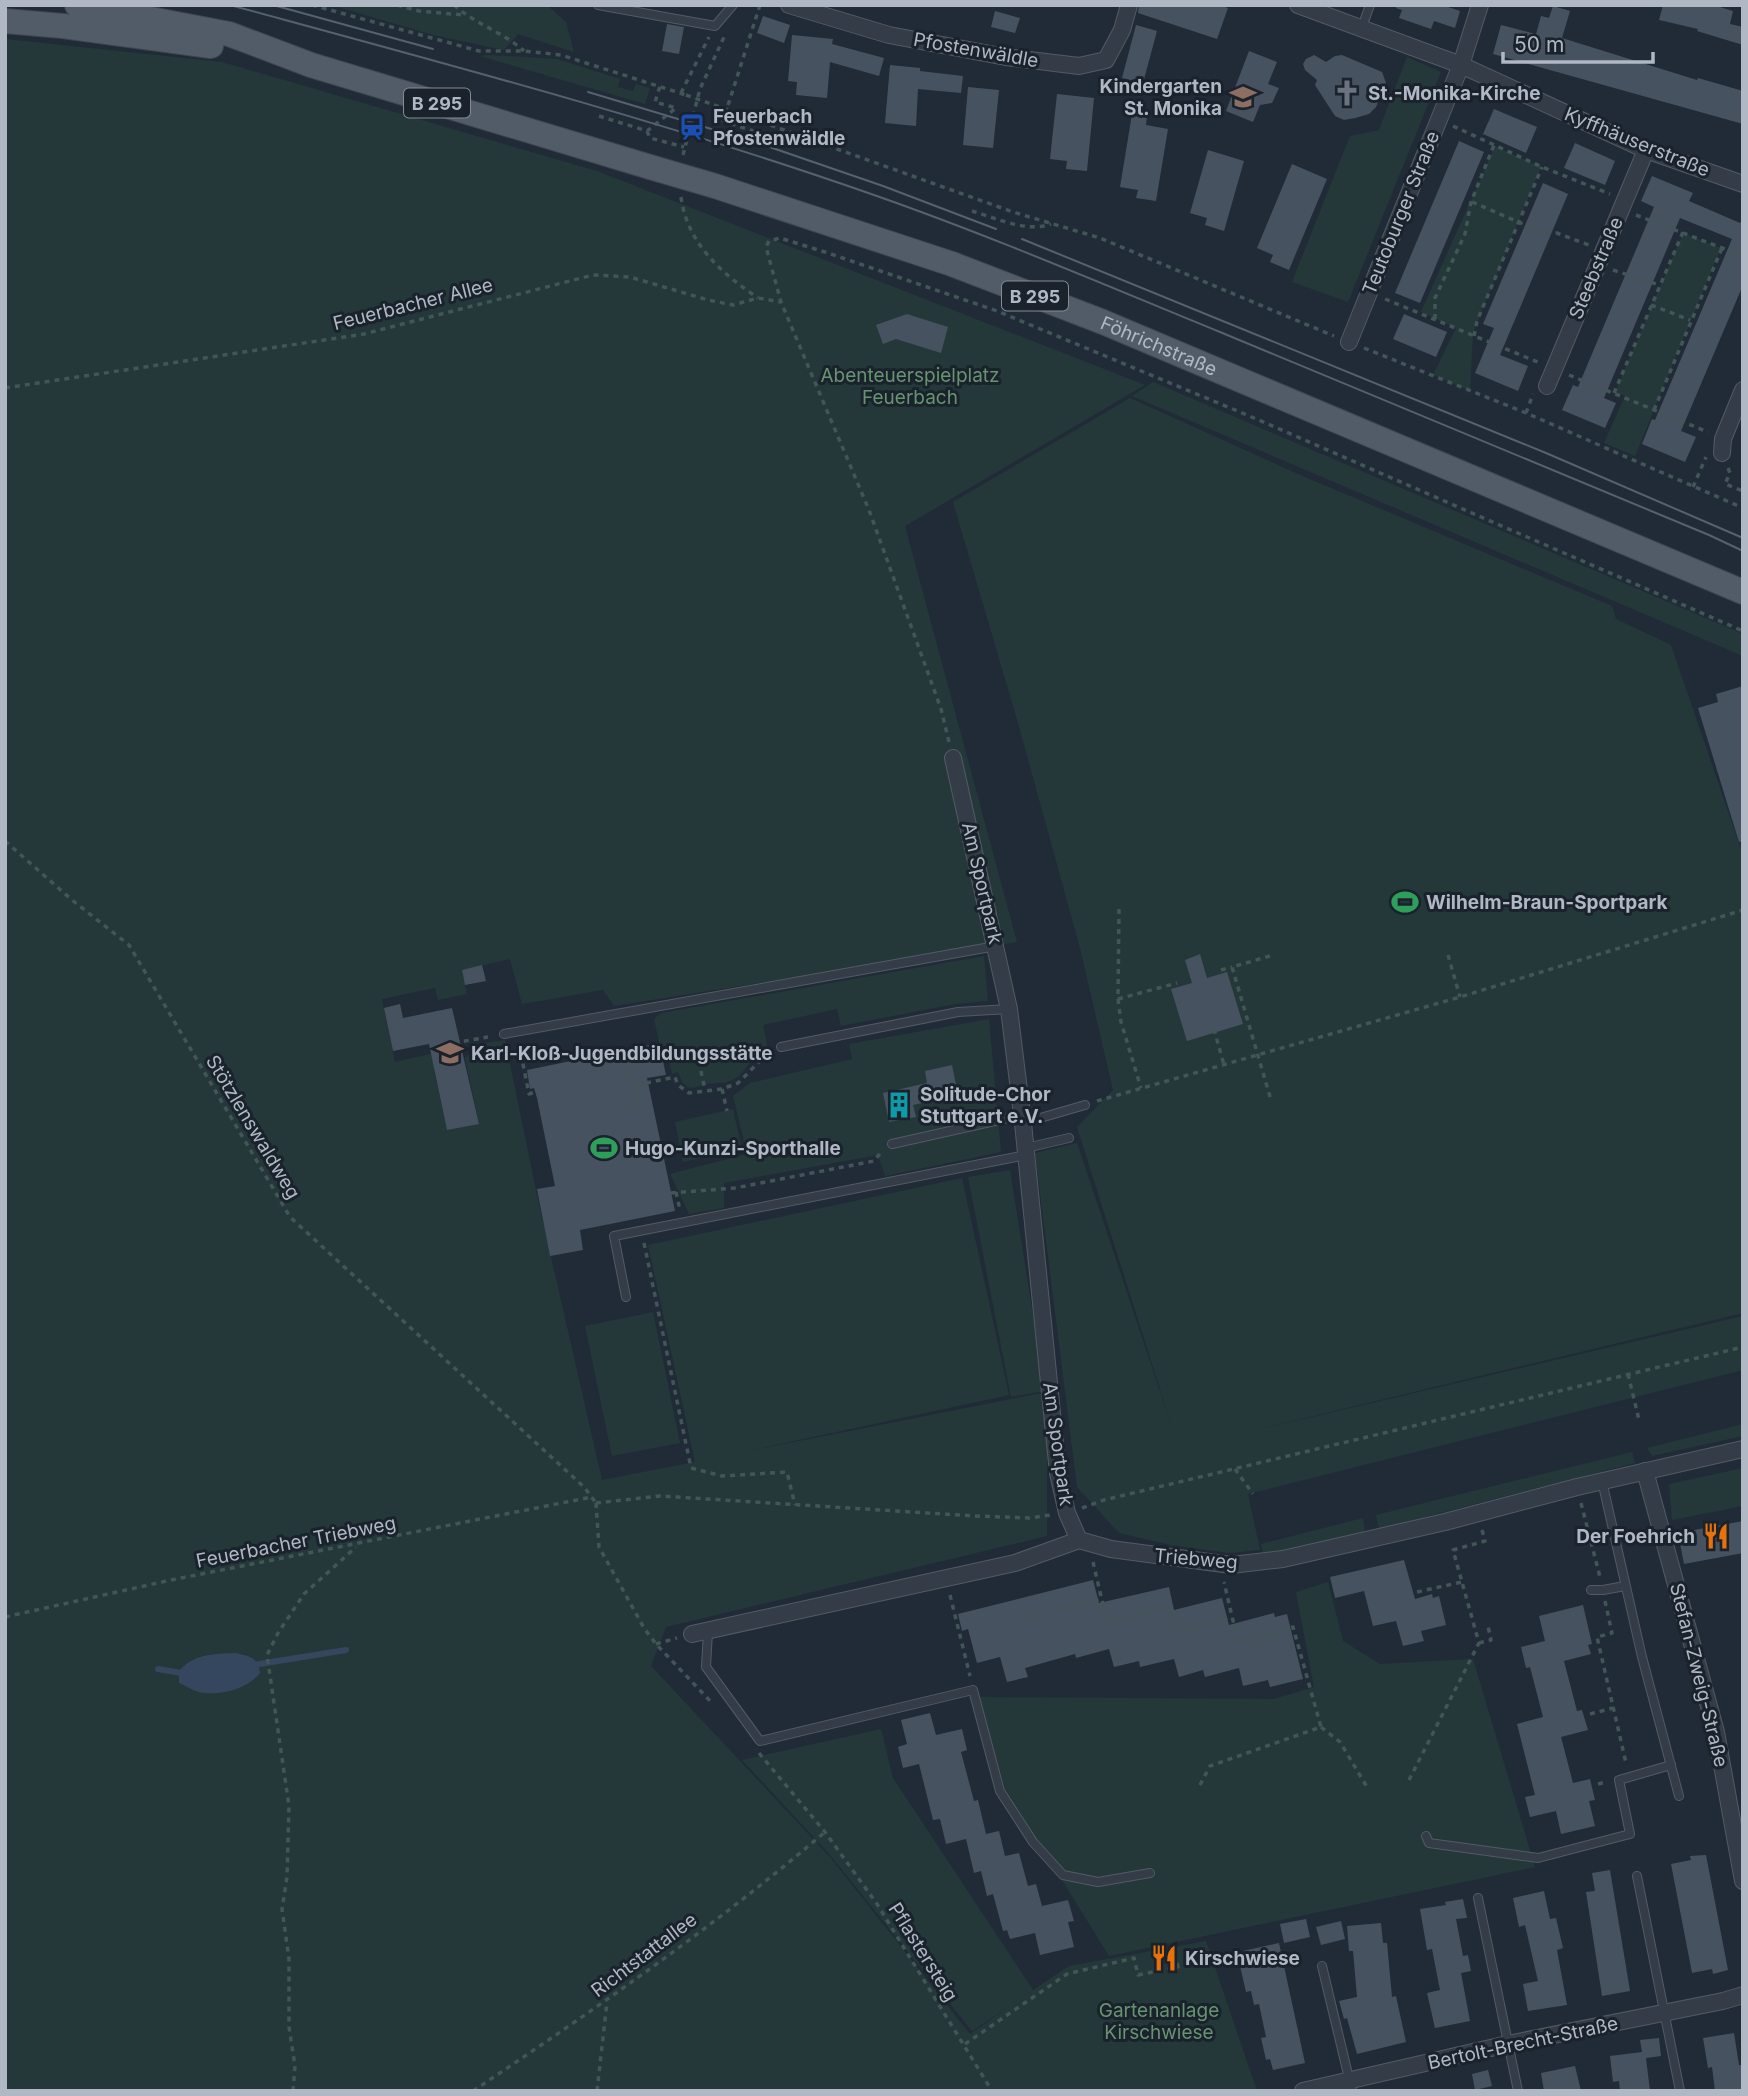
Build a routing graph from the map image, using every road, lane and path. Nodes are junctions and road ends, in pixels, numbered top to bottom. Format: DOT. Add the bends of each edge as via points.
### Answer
graph roads {
  1 [pos="77,5"];
  2 [pos="312,5"];
  3 [pos="397,5"];
  4 [pos="454,5"];
  5 [pos="598,5"];
  6 [pos="733,5"];
  7 [pos="760,5"];
  8 [pos="789,5"];
  9 [pos="1129,5"];
  10 [pos="1298,5"];
  11 [pos="1370,5"];
  12 [pos="1480,5"];
  13 [pos="465,15"];
  14 [pos="5,20"];
  15 [pos="715,26"];
  16 [pos="1362,27"];
  17 [pos="524,51"];
  18 [pos="312,65"];
  19 [pos="1461,65"];
  20 [pos="660,86"];
  21 [pos="680,93"];
  22 [pos="727,109"];
  23 [pos="599,116"];
  24 [pos="1439,120"];
  25 [pos="647,131"];
  26 [pos="762,134"];
  27 [pos="1494,145"];
  28 [pos="684,147"];
  29 [pos="1646,150"];
  30 [pos="1542,167"];
  31 [pos="1743,184"];
  32 [pos="1471,202"];
  33 [pos="1623,204"];
  34 [pos="972,211"];
  35 [pos="1519,222"];
  36 [pos="1052,223"];
  37 [pos="1683,232"];
  38 [pos="1722,248"];
  39 [pos="1743,256"];
  40 [pos="1601,258"];
  41 [pos="1659,285"];
  42 [pos="781,302"];
  43 [pos="1651,305"];
  44 [pos="1435,319"];
  45 [pos="1690,320"];
  46 [pos="1474,336"];
  47 [pos="1349,342"];
  48 [pos="1547,386"];
  49 [pos="5,388"];
  50 [pos="1743,390"];
  51 [pos="1614,393"];
  52 [pos="1654,410"];
  53 [pos="1721,453"];
  54 [pos="1693,486"];
  55 [pos="1743,491"];
  56 [pos="1743,508"];
  57 [pos="1739,589"];
  58 [pos="1743,631"];
  59 [pos="953,758"];
  60 [pos="5,841"];
  61 [pos="1119,909"];
  62 [pos="1743,910"];
  63 [pos="996,946"];
  64 [pos="1448,955"];
  65 [pos="1270,956"];
  66 [pos="1231,967"];
  67 [pos="1221,970"];
  68 [pos="1177,983"];
  69 [pos="1460,998"];
  70 [pos="1118,999"];
  71 [pos="1009,1009"];
  72 [pos="1214,1029"];
  73 [pos="517,1032"];
  74 [pos="504,1034"];
  75 [pos="488,1037"];
  76 [pos="454,1043"];
  77 [pos="532,1046"];
  78 [pos="782,1047"];
  79 [pos="520,1048"];
  80 [pos="621,1051"];
  81 [pos="768,1052"];
  82 [pos="1258,1055"];
  83 [pos="1224,1065"];
  84 [pos="701,1071"];
  85 [pos="1141,1088"];
  86 [pos="722,1089"];
  87 [pos="705,1090"];
  88 [pos="534,1092"];
  89 [pos="632,1100"];
  90 [pos="1270,1100"];
  91 [pos="1085,1105"];
  92 [pos="634,1109"];
  93 [pos="727,1111"];
  94 [pos="1023,1119"];
  95 [pos="1069,1138"];
  96 [pos="892,1144"];
  97 [pos="1026,1152"];
  98 [pos="671,1194"];
  99 [pos="642,1231"];
  100 [pos="626,1297"];
  101 [pos="1743,1347"];
  102 [pos="1628,1374"];
  103 [pos="1639,1420"];
  104 [pos="1743,1449"];
  105 [pos="1235,1469"];
  106 [pos="1645,1471"];
  107 [pos="1602,1481"];
  108 [pos="1577,1487"];
  109 [pos="1253,1494"];
  110 [pos="592,1497"];
  111 [pos="596,1503"];
  112 [pos="794,1505"];
  113 [pos="1067,1513"];
  114 [pos="1079,1539"];
  115 [pos="1485,1541"];
  116 [pos="358,1545"];
  117 [pos="1097,1578"];
  118 [pos="1462,1582"];
  119 [pos="1625,1586"];
  120 [pos="1591,1590"];
  121 [pos="1603,1590"];
  122 [pos="1417,1592"];
  123 [pos="1102,1599"];
  124 [pos="1227,1599"];
  125 [pos="1078,1605"];
  126 [pos="954,1613"];
  127 [pos="1142,1614"];
  128 [pos="1081,1616"];
  129 [pos="5,1617"];
  130 [pos="1231,1618"];
  131 [pos="1016,1620"];
  132 [pos="1209,1624"];
  133 [pos="1144,1625"];
  134 [pos="1488,1626"];
  135 [pos="700,1633"];
  136 [pos="1272,1633"];
  137 [pos="1211,1635"];
  138 [pos="1479,1643"];
  139 [pos="656,1644"];
  140 [pos="1275,1645"];
  141 [pos="973,1690"];
  142 [pos="1613,1708"];
  143 [pos="1590,1714"];
  144 [pos="1321,1727"];
  145 [pos="1671,1765"];
  146 [pos="1629,1777"];
  147 [pos="1409,1780"];
  148 [pos="1200,1785"];
  149 [pos="1367,1787"];
  150 [pos="1679,1796"];
  151 [pos="825,1832"];
  152 [pos="1426,1836"];
  153 [pos="1150,1873"];
  154 [pos="1637,1875"];
  155 [pos="1743,1881"];
  156 [pos="1478,1898"];
  157 [pos="1177,1962"];
  158 [pos="1322,1965"];
  159 [pos="1743,1995"];
  160 [pos="607,2001"];
  161 [pos="1665,2013"];
  162 [pos="965,2044"];
  163 [pos="1508,2044"];
  164 [pos="1351,2085"];
  165 [pos="293,2091"];
  166 [pos="473,2091"];
  167 [pos="597,2091"];
  168 [pos="992,2091"];
  169 [pos="1303,2091"];
  170 [pos="1518,2091"];
  171 [pos="1680,2091"];
  1 -- 18 [label="main road, B 295" via="229,34"];
  2 -- 17 [label="path" via="479,51"];
  3 -- 13 [label="path"];
  4 -- 13 [label="path"];
  5 -- 15 [label="lane"];
  6 -- 15 [label="lane"];
  7 -- 22 [label="path"];
  8 -- 9 [label="street, Pfostenwäldle" via="890,35 1079,66 1106,60"];
  10 -- 16 [label="street, Kyffhäuserstraße"];
  11 -- 16 [label="lane"];
  12 -- 19 [label="street, Teutoburger Straße"];
  13 -- 17 [label="path" via="510,38"];
  14 -- 18 [label="main road, B 295"];
  15 -- 21 [label="path"];
  16 -- 19 [label="street, Kyffhäuserstraße"];
  17 -- 20 [label="path" via="561,55"];
  18 -- 57 [label="main road, Föhrichstraße / B 295, bridge" via="715,186 952,264 1103,322"];
  19 -- 24 [label="street, Teutoburger Straße"];
  19 -- 29 [label="street, Kyffhäuserstraße"];
  20 -- 21 [label="path"];
  20 -- 25 [label="path" via="655,102 676,108"];
  21 -- 22 [label="path, bridge"];
  22 -- 26 [label="path" via="723,121"];
  22 -- 36 [label="path"];
  23 -- 25 [label="path"];
  24 -- 27 [label="path"];
  24 -- 47 [label="street, Teutoburger Straße"];
  25 -- 28 [label="path" via="650,138"];
  27 -- 30 [label="path"];
  27 -- 32 [label="path"];
  29 -- 31 [label="street, Kyffhäuserstraße"];
  29 -- 33 [label="street, Steebstraße"];
  30 -- 33 [label="path"];
  30 -- 35 [label="path"];
  32 -- 35 [label="path"];
  32 -- 44 [label="path" via="1465,234 1435,298"];
  33 -- 37 [label="path"];
  33 -- 40 [label="street, Steebstraße"];
  34 -- 36 [label="path" via="1024,226 1042,228"];
  35 -- 40 [label="path" via="1544,233 1557,233"];
  35 -- 46 [label="path"];
  36 -- 47 [label="path"];
  37 -- 38 [label="path"];
  37 -- 41 [label="path"];
  38 -- 39 [label="path"];
  38 -- 45 [label="path"];
  40 -- 41 [label="path"];
  40 -- 48 [label="street, Steebstraße"];
  41 -- 43 [label="path"];
  42 -- 49 [label="path, Feuerbacher Allee" via="758,298 733,305 630,277 593,275 364,334"];
  42 -- 58 [label="path" via="766,247 769,240 780,238 997,311"];
  42 -- 59 [label="path" via="869,510 941,709"];
  43 -- 45 [label="path"];
  43 -- 51 [label="path"];
  45 -- 52 [label="path"];
  47 -- 54 [label="path"];
  50 -- 53 [label="street"];
  53 -- 54 [label="path" via="1704,457"];
  53 -- 55 [label="path" via="1730,473 1725,484"];
  54 -- 56 [label="path"];
  59 -- 63 [label="street, Am Sportpark"];
  60 -- 110 [label="path, Stötzlenswaldweg" via="129,945 290,1217"];
  61 -- 70 [label="path"];
  62 -- 69 [label="path"];
  63 -- 71 [label="street, Am Sportpark"];
  63 -- 73 [label="lane"];
  64 -- 69 [label="path"];
  65 -- 66 [label="path"];
  66 -- 67 [label="path"];
  66 -- 82 [label="path"];
  68 -- 70 [label="path"];
  69 -- 82 [label="path"];
  70 -- 85 [label="path"];
  71 -- 78 [label="lane" via="958,1012"];
  71 -- 94 [label="street, Am Sportpark"];
  72 -- 83 [label="path"];
  73 -- 74 [label="lane"];
  73 -- 79 [label="path"];
  75 -- 76 [label="path"];
  77 -- 79 [label="path"];
  79 -- 88 [label="path" via="529,1094"];
  80 -- 89 [label="path"];
  81 -- 86 [label="path" via="738,1083"];
  82 -- 83 [label="path"];
  82 -- 90 [label="path"];
  83 -- 85 [label="path"];
  84 -- 87 [label="path"];
  85 -- 91 [label="path"];
  86 -- 87 [label="path"];
  86 -- 93 [label="path"];
  87 -- 89 [label="path" via="683,1091 675,1077 637,1085 640,1098"];
  89 -- 92 [label="path"];
  91 -- 94 [label="lane"];
  94 -- 96 [label="lane"];
  94 -- 97 [label="street, Am Sportpark"];
  95 -- 97 [label="lane"];
  96 -- 98 [label="path" via="873,1161 735,1188"];
  97 -- 99 [label="lane"];
  97 -- 113 [label="street, Am Sportpark" via="1058,1473"];
  99 -- 100 [label="lane" via="614,1236"];
  99 -- 112 [label="path" via="691,1468 722,1476 787,1472"];
  101 -- 102 [label="path"];
  102 -- 103 [label="path"];
  102 -- 105 [label="path"];
  104 -- 106 [label="street, Triebweg"];
  105 -- 109 [label="path"];
  105 -- 113 [label="path"];
  106 -- 107 [label="street, Triebweg"];
  106 -- 155 [label="street, Stefan-Zweig-Straße" via="1716,1732"];
  107 -- 108 [label="street, Triebweg"];
  107 -- 119 [label="lane"];
  108 -- 114 [label="street, Triebweg" via="1375,1539 1231,1565 1111,1549"];
  108 -- 121 [label="path"];
  110 -- 111 [label="path, Stötzlenswaldweg"];
  110 -- 116 [label="path, Feuerbacher Triebweg"];
  111 -- 112 [label="path" via="660,1496"];
  111 -- 139 [label="path" via="600,1547"];
  112 -- 113 [label="path" via="1029,1518"];
  113 -- 114 [label="street, Am Sportpark"];
  114 -- 135 [label="street" via="1015,1563"];
  115 -- 118 [label="path" via="1453,1550"];
  116 -- 129 [label="path, Feuerbacher Triebweg"];
  116 -- 165 [label="path" via="304,1594 267,1655 289,1806 282,1909 289,1959"];
  117 -- 123 [label="path"];
  118 -- 122 [label="path"];
  118 -- 138 [label="path"];
  119 -- 121 [label="lane"];
  119 -- 145 [label="lane"];
  120 -- 121 [label="lane"];
  121 -- 142 [label="path" via="1612,1633 1595,1637"];
  123 -- 125 [label="path"];
  123 -- 127 [label="path" via="1107,1622"];
  124 -- 130 [label="path"];
  125 -- 128 [label="path"];
  125 -- 131 [label="path"];
  126 -- 141 [label="path"];
  127 -- 132 [label="path" via="1168,1607 1174,1632"];
  127 -- 133 [label="path"];
  130 -- 132 [label="path"];
  130 -- 136 [label="path" via="1238,1642"];
  132 -- 137 [label="path"];
  134 -- 138 [label="path" via="1491,1640"];
  135 -- 141 [label="lane" via="706,1667 760,1741"];
  136 -- 140 [label="path"];
  136 -- 144 [label="path" via="1293,1628"];
  138 -- 147 [label="path"];
  141 -- 153 [label="lane" via="1000,1791 1033,1842 1063,1875 1098,1882"];
  142 -- 143 [label="path"];
  142 -- 146 [label="path"];
  144 -- 148 [label="path" via="1210,1766"];
  144 -- 149 [label="path" via="1340,1742"];
  145 -- 146 [label="lane"];
  145 -- 150 [label="lane"];
  146 -- 152 [label="lane" via="1619,1780 1630,1834 1538,1858 1429,1843"];
  151 -- 160 [label="path, Richtstattallee"];
  151 -- 162 [label="path, Pflastersteig" via="877,1904"];
  154 -- 161 [label="lane"];
  156 -- 163 [label="lane"];
  157 -- 162 [label="path" via="1178,1967 1138,1975 1135,1958 1076,1970"];
  158 -- 164 [label="lane"];
  159 -- 161 [label="street, Bertolt-Brecht-Straße"];
  160 -- 166 [label="path, Richtstattallee"];
  160 -- 167 [label="path"];
  161 -- 163 [label="street, Bertolt-Brecht-Straße"];
  161 -- 171 [label="lane"];
  162 -- 168 [label="path, Pflastersteig"];
  163 -- 164 [label="street, Bertolt-Brecht-Straße"];
  163 -- 170 [label="lane"];
  164 -- 169 [label="street, Bertolt-Brecht-Straße"];
}
